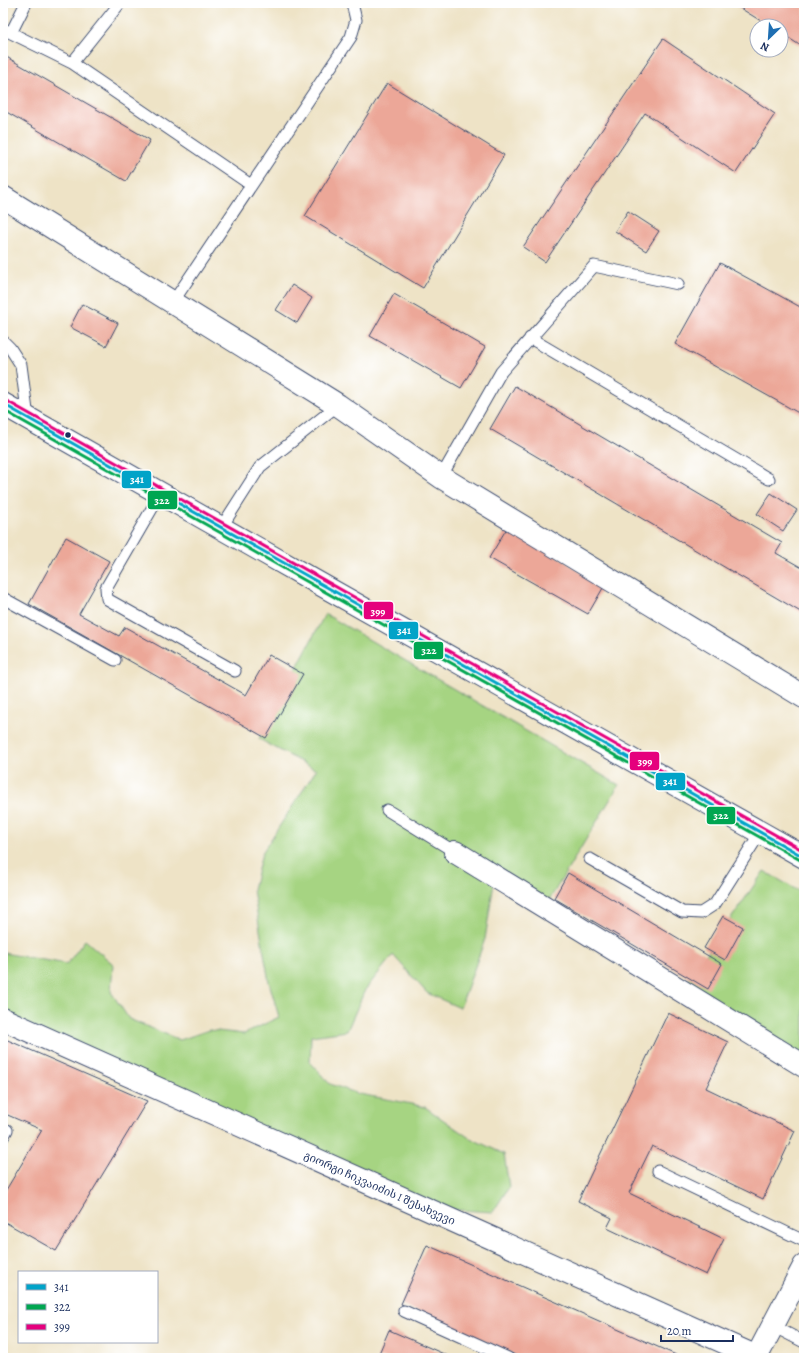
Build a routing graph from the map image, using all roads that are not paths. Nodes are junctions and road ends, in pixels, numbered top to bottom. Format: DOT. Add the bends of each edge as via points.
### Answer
graph roads {
  1 [pos="26,3"];
  2 [pos="120,3"];
  3 [pos="352,3"];
  4 [pos="7,31"];
  5 [pos="72,63"];
  6 [pos="252,185"];
  7 [pos="3,197"];
  8 [pos="678,284"];
  9 [pos="173,302"];
  10 [pos="530,338"];
  11 [pos="3,341"];
  12 [pos="3,404"];
  13 [pos="338,404"];
  14 [pos="28,418"];
  15 [pos="441,477"];
  16 [pos="769,479"];
  17 [pos="161,493"];
  18 [pos="221,528"];
  19 [pos="3,598"];
  20 [pos="114,660"];
  21 [pos="234,672"];
  22 [pos="804,697"];
  23 [pos="386,810"];
  24 [pos="760,833"];
  25 [pos="455,852"];
  26 [pos="804,857"];
  27 [pos="590,859"];
  28 [pos="3,1019"];
  29 [pos="804,1066"];
  30 [pos="658,1171"];
  31 [pos="804,1241"];
  32 [pos="804,1266"];
  33 [pos="404,1311"];
  34 [pos="773,1326"];
  35 [pos="804,1342"];
  36 [pos="508,1358"];
  37 [pos="756,1358"];
  1 -- 4 [label="lane"];
  2 -- 5 [label="lane"];
  3 -- 6 [label="lane" via="356,20 351,37"];
  4 -- 5 [label="lane"];
  5 -- 6 [label="lane"];
  6 -- 9 [label="lane"];
  7 -- 9 [label="main road"];
  8 -- 10 [label="lane" via="594,266"];
  9 -- 13 [label="main road"];
  10 -- 15 [label="lane" via="501,372"];
  10 -- 16 [label="lane"];
  11 -- 14 [label="lane" via="21,365"];
  12 -- 14 [label="main road"];
  13 -- 15 [label="main road"];
  13 -- 18 [label="lane" via="260,467"];
  14 -- 17 [label="main road"];
  15 -- 22 [label="main road"];
  17 -- 18 [label="main road"];
  17 -- 21 [label="lane" via="106,588 107,599"];
  18 -- 24 [label="main road"];
  19 -- 20 [label="lane"];
  23 -- 25 [label="lane"];
  24 -- 26 [label="main road"];
  24 -- 27 [label="lane" via="715,904 701,913 682,912"];
  25 -- 29 [label="main road"];
  28 -- 37 [label="main road, გიორგი ჩიკვაიძის I შესახვევი"];
  30 -- 31 [label="lane"];
  32 -- 34 [label="main road"];
  33 -- 36 [label="lane"];
  34 -- 35 [label="lane"];
  34 -- 37 [label="main road"];
}
